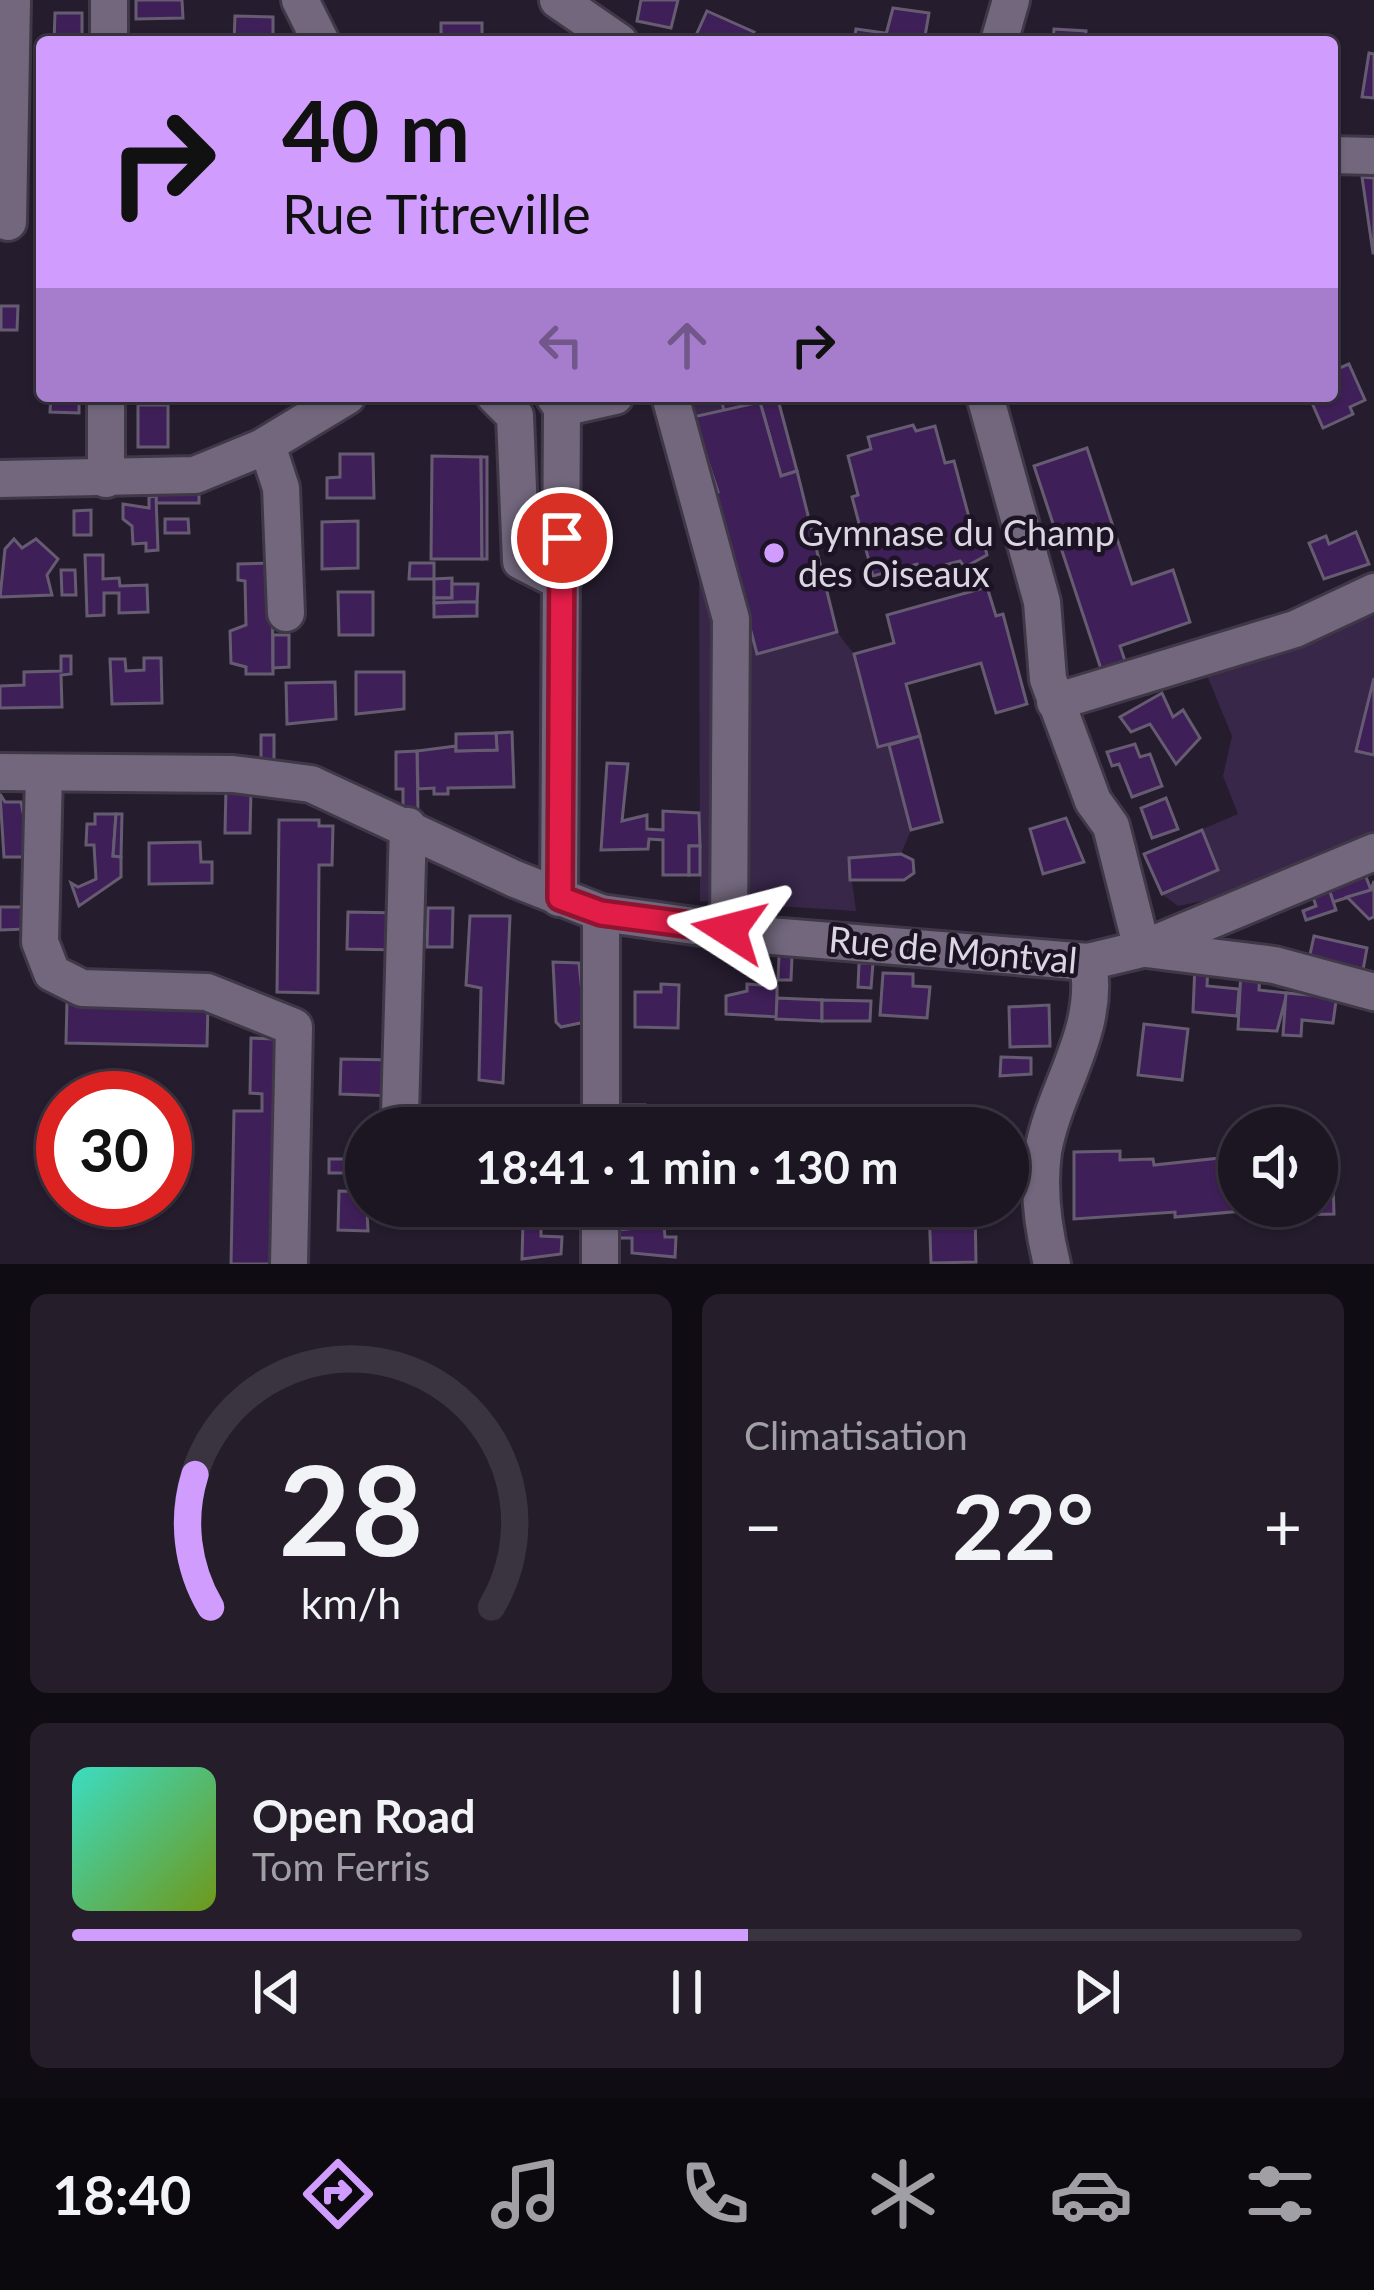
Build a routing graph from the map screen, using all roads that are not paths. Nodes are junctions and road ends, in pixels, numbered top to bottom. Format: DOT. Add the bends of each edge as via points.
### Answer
graph roads {
  1 [pos="12,0"];
  2 [pos="109,0"];
  3 [pos="300,0"];
  4 [pos="558,0"];
  5 [pos="1011,0"];
  6 [pos="109,36"];
  7 [pos="318,36"];
  8 [pos="610,36"];
  9 [pos="1002,36"];
  10 [pos="1338,155"];
  11 [pos="1374,156"];
  12 [pos="8,222"];
  13 [pos="106,402"];
  14 [pos="337,402"];
  15 [pos="501,402"];
  16 [pos="558,402"];
  17 [pos="672,402"];
  18 [pos="987,402"];
  19 [pos="267,445"];
  20 [pos="0,479"];
  21 [pos="106,479"];
  22 [pos="562,582"];
  23 [pos="1374,592"];
  24 [pos="286,613"];
  25 [pos="1055,702"];
  26 [pos="0,772"];
  27 [pos="44,773"];
  28 [pos="408,826"];
  29 [pos="1374,852"];
  30 [pos="560,898"];
  31 [pos="601,913"];
  32 [pos="729,930"];
  33 [pos="1142,949"];
  34 [pos="1088,962"];
  35 [pos="1374,992"];
  36 [pos="400,1107"];
  37 [pos="601,1107"];
  38 [pos="600,1227"];
  39 [pos="290,1264"];
  40 [pos="600,1264"];
  41 [pos="1052,1264"];
  1 -- 12 [label="street"];
  2 -- 6 [label="street"];
  3 -- 7 [label="street"];
  4 -- 8 [label="street"];
  5 -- 9 [label="street"];
  10 -- 11 [label="street"];
  13 -- 21 [label="street"];
  14 -- 19 [label="street"];
  15 -- 22 [label="street" via="515,416 520,561"];
  16 -- 22 [label="street"];
  17 -- 32 [label="street" via="731,619"];
  18 -- 25 [label="street" via="1042,602"];
  19 -- 21 [label="street" via="195,475"];
  19 -- 24 [label="street" via="281,488"];
  20 -- 21 [label="street"];
  22 -- 30 [label="street"];
  23 -- 25 [label="street" via="1295,629"];
  25 -- 33 [label="street" via="1111,826"];
  26 -- 27 [label="street, Rue de Montval"];
  27 -- 28 [label="street, Rue de Montval" via="233,774 310,784"];
  27 -- 39 [label="street" via="40,942 52,974 82,988 207,992 294,1027"];
  28 -- 30 [label="street, Rue de Montval"];
  28 -- 36 [label="street"];
  29 -- 33 [label="street"];
  30 -- 31 [label="street, Rue de Montval"];
  31 -- 32 [label="street, Rue de Montval"];
  31 -- 37 [label="street"];
  32 -- 34 [label="street, Rue de Montval"];
  33 -- 34 [label="street, Rue de Montval"];
  33 -- 35 [label="street" via="1274,965"];
  34 -- 41 [label="street" via="1083,1037 1044,1150 1041,1195"];
  38 -- 40 [label="street"];
}
